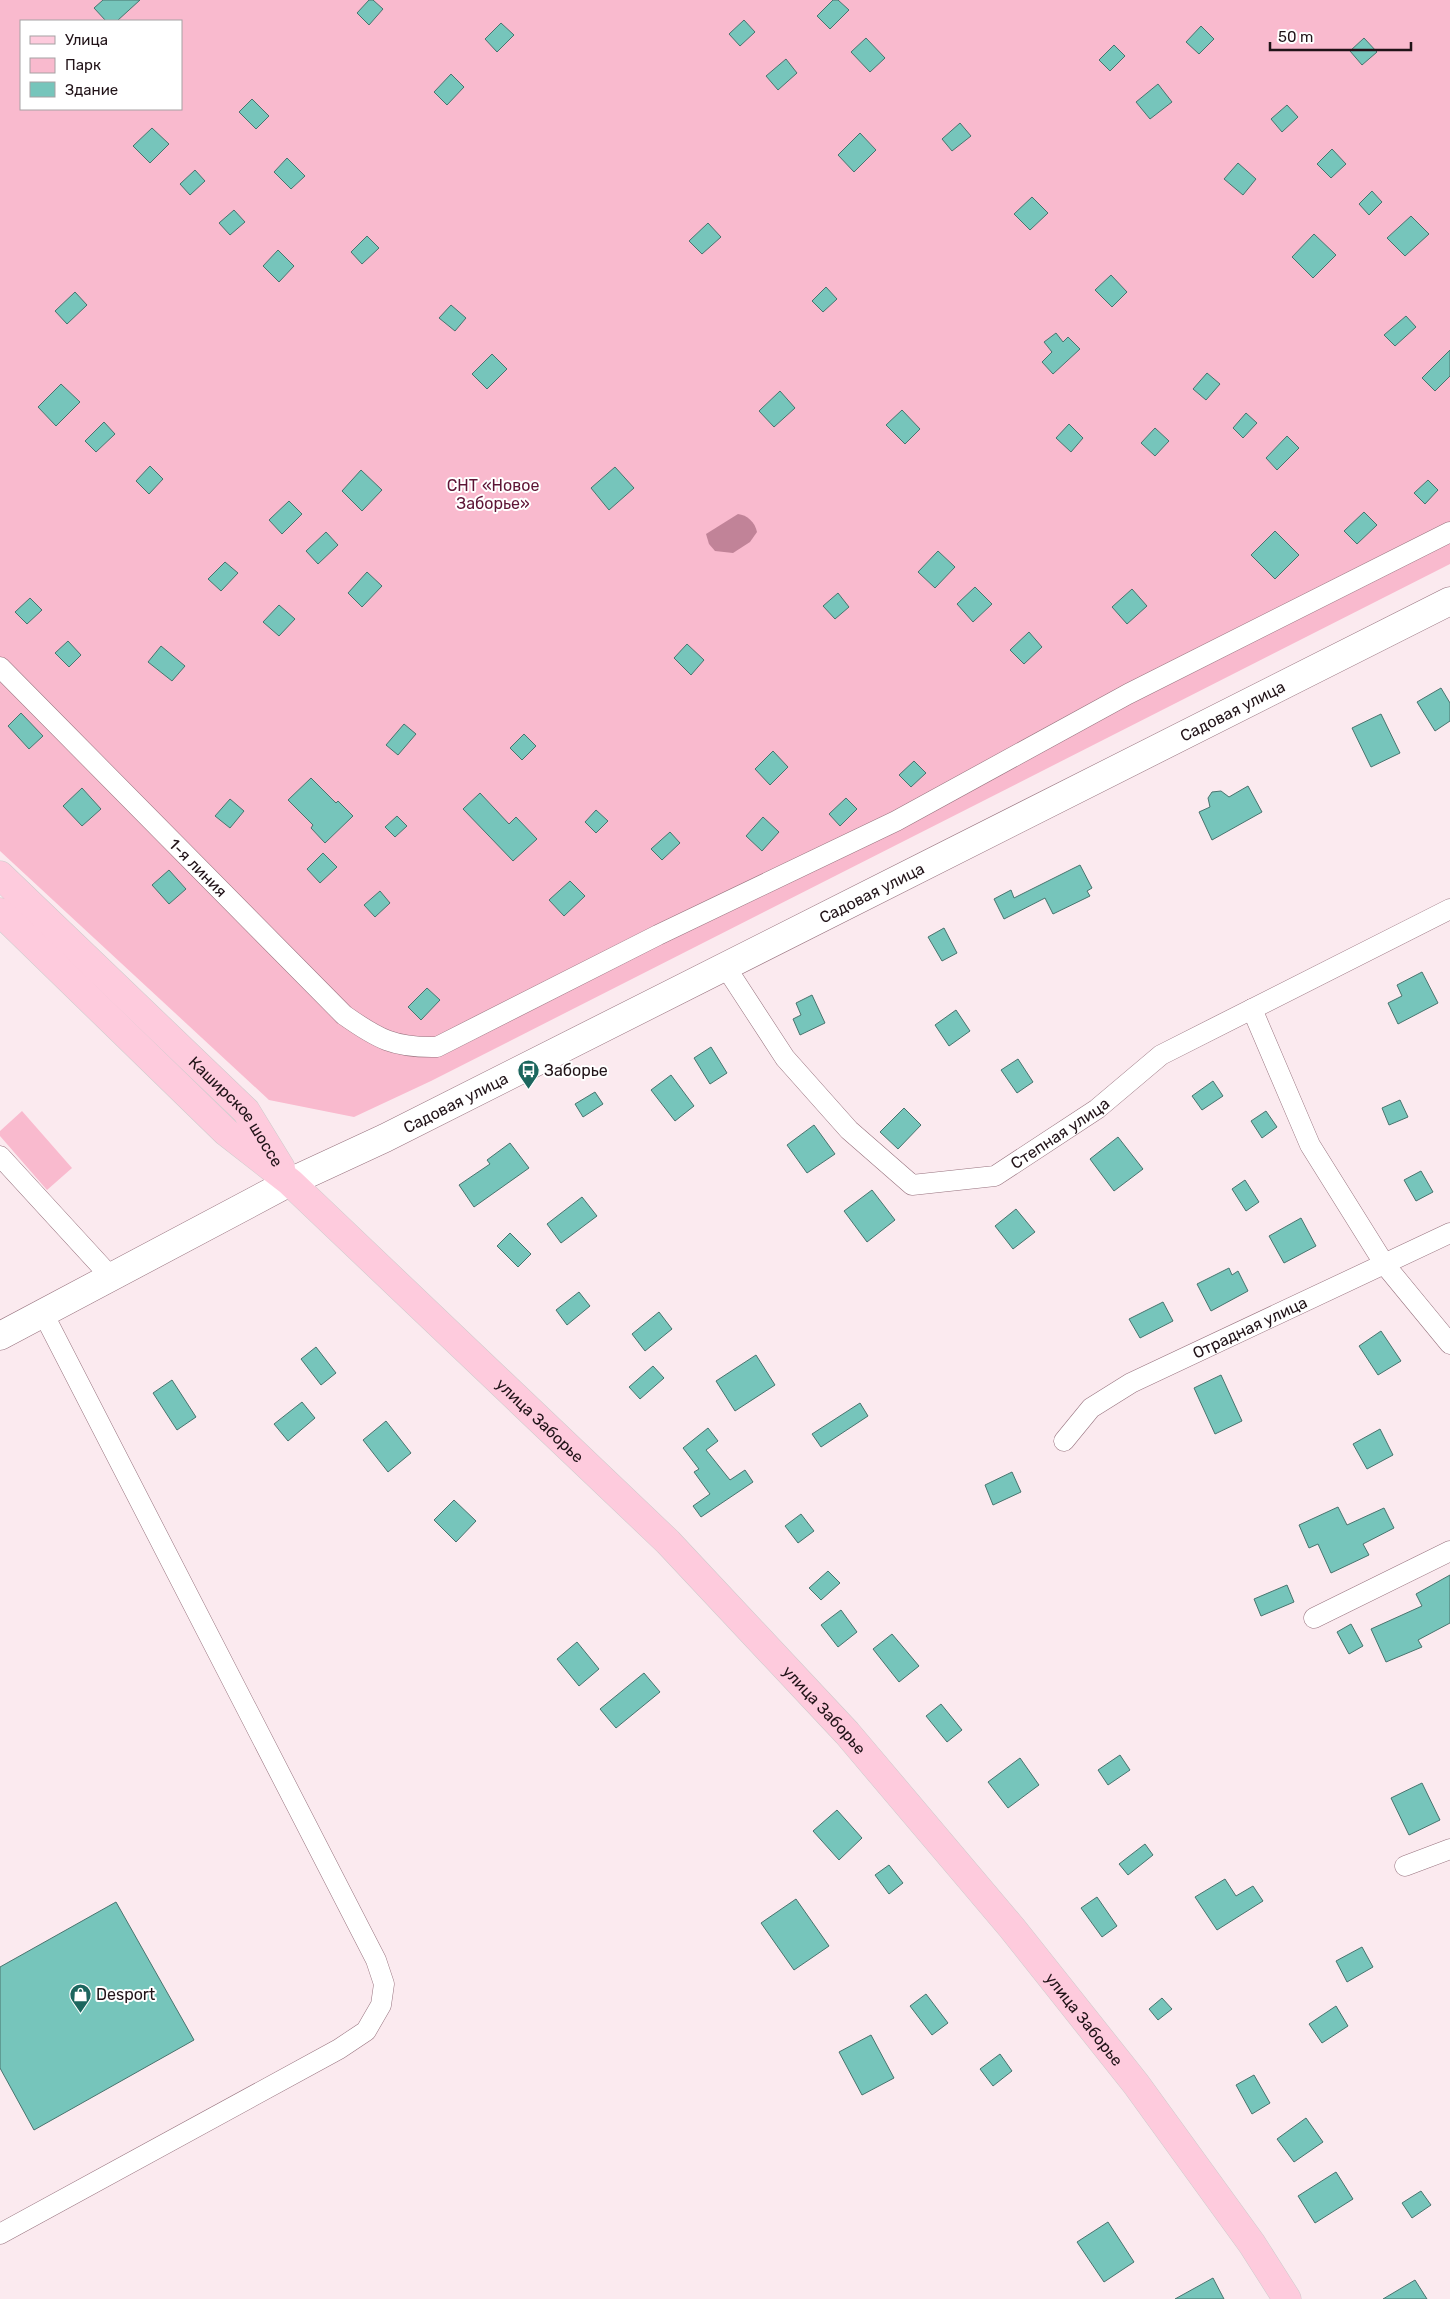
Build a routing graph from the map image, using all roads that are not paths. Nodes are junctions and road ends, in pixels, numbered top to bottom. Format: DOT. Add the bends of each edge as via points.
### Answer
graph roads {
  1 [pos="1450,532"];
  2 [pos="1450,601"];
  3 [pos="0,667"];
  4 [pos="0,875"];
  5 [pos="1450,909"];
  6 [pos="0,912"];
  7 [pos="725,966"];
  8 [pos="1252,1009"];
  9 [pos="0,1156"];
  10 [pos="290,1182"];
  11 [pos="1450,1233"];
  12 [pos="1386,1265"];
  13 [pos="111,1277"];
  14 [pos="43,1313"];
  15 [pos="0,1336"];
  16 [pos="1450,1344"];
  17 [pos="1064,1442"];
  18 [pos="1450,1551"];
  19 [pos="1314,1618"];
  20 [pos="1450,1849"];
  21 [pos="1405,1866"];
  22 [pos="0,2234"];
  23 [pos="1286,2299"];
  1 -- 3 [label="street, 1-я линия" via="1128,694 896,821 658,935 437,1047 411,1047 375,1037 344,1016"];
  2 -- 7 [label="main road, Садовая улица"];
  4 -- 10 [label="main road, Каширское шоссе" via="246,1111"];
  5 -- 8 [label="street, Степная улица"];
  6 -- 10 [label="main road, Каширское шоссе" via="226,1132"];
  7 -- 8 [label="street, Степная улица" via="785,1058 849,1130 912,1185 995,1176 1097,1109 1161,1056"];
  7 -- 10 [label="main road, Садовая улица" via="385,1138"];
  8 -- 12 [label="street" via="1310,1145"];
  9 -- 13 [label="street"];
  10 -- 13 [label="main road, Садовая улица"];
  10 -- 23 [label="main road, улица Заборье" via="668,1542 847,1732 1012,1928 1136,2084 1252,2244"];
  11 -- 12 [label="street, Отрадная улица"];
  12 -- 16 [label="street"];
  12 -- 17 [label="street, Отрадная улица" via="1131,1383 1090,1408"];
  13 -- 14 [label="main road, Садовая улица"];
  14 -- 15 [label="main road, Садовая улица"];
  14 -- 22 [label="street" via="376,1960 384,1984 381,2005 366,2031 339,2049"];
  18 -- 19 [label="street"];
  20 -- 21 [label="street"];
}
